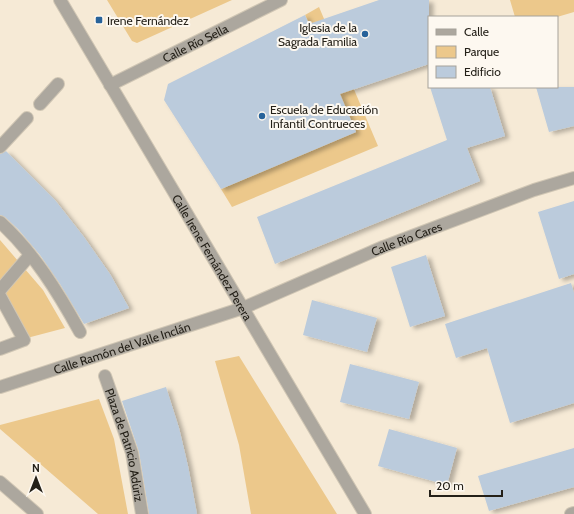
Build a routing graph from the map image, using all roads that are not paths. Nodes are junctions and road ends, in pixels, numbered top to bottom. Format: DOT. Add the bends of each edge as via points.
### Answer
graph roads {
  1 [pos="60,0"];
  2 [pos="281,0"];
  3 [pos="58,84"];
  4 [pos="110,85"];
  5 [pos="40,104"];
  6 [pos="27,118"];
  7 [pos="0,147"];
  8 [pos="574,178"];
  9 [pos="0,222"];
  10 [pos="30,255"];
  11 [pos="0,290"];
  12 [pos="0,296"];
  13 [pos="243,308"];
  14 [pos="80,332"];
  15 [pos="0,349"];
  16 [pos="105,376"];
  17 [pos="0,387"];
  18 [pos="0,482"];
  19 [pos="574,513"];
  20 [pos="37,514"];
  21 [pos="142,514"];
  22 [pos="365,514"];
  23 [pos="571,514"];
  1 -- 4 [label="street, Calle Irene Fernández Perera"];
  2 -- 4 [label="street, Calle Río Sella"];
  3 -- 5 [label="street"];
  4 -- 13 [label="street, Calle Irene Fernández Perera"];
  6 -- 7 [label="street"];
  8 -- 13 [label="street, Calle Río Cares" via="534,190 383,247"];
  9 -- 10 [label="street"];
  10 -- 11 [label="street"];
  10 -- 14 [label="street" via="64,303"];
  12 -- 15 [label="street" via="24,340"];
  13 -- 17 [label="street, Calle Ramón del Valle Inclán"];
  13 -- 22 [label="street, Calle Irene Fernández Perera"];
  16 -- 21 [label="street, Plaza de Patricio Adúriz" via="132,453"];
  18 -- 20 [label="street"];
  19 -- 23 [label="street"];
}
